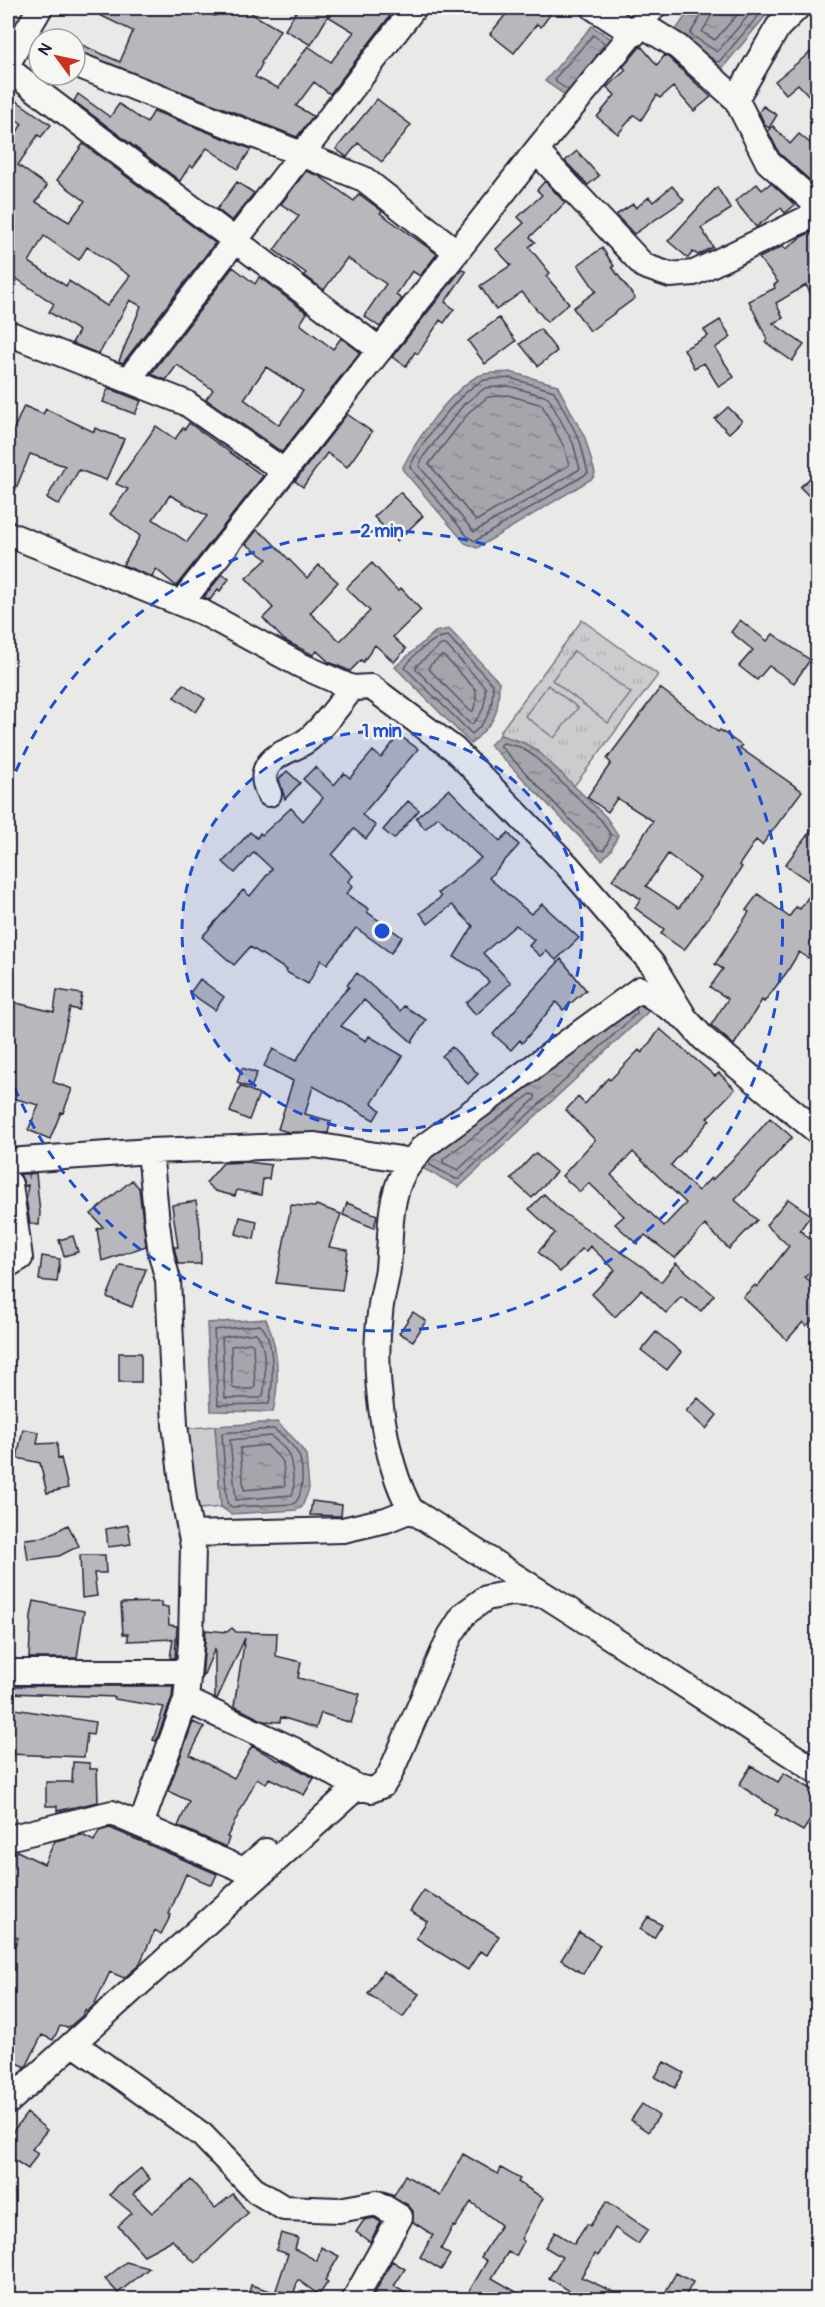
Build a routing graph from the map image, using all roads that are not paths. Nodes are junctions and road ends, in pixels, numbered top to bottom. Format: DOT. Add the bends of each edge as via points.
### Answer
graph roads {
  1 [pos="40,8"];
  2 [pos="414,8"];
  3 [pos="594,8"];
  4 [pos="797,8"];
  5 [pos="643,22"];
  6 [pos="34,27"];
  7 [pos="27,48"];
  8 [pos="8,63"];
  9 [pos="8,69"];
  10 [pos="87,69"];
  11 [pos="736,99"];
  12 [pos="536,151"];
  13 [pos="301,154"];
  14 [pos="818,206"];
  15 [pos="818,213"];
  16 [pos="235,240"];
  17 [pos="457,252"];
  18 [pos="8,333"];
  19 [pos="380,350"];
  20 [pos="128,380"];
  21 [pos="284,471"];
  22 [pos="8,534"];
  23 [pos="181,603"];
  24 [pos="352,688"];
  25 [pos="269,794"];
  26 [pos="685,1018"];
  27 [pos="818,1132"];
  28 [pos="150,1151"];
  29 [pos="412,1161"];
  30 [pos="8,1173"];
  31 [pos="8,1265"];
  32 [pos="411,1510"];
  33 [pos="191,1534"];
  34 [pos="545,1595"];
  35 [pos="8,1672"];
  36 [pos="188,1672"];
  37 [pos="186,1700"];
  38 [pos="818,1772"];
  39 [pos="352,1784"];
  40 [pos="141,1825"];
  41 [pos="8,1838"];
  42 [pos="73,2043"];
  43 [pos="8,2102"];
  44 [pos="354,2300"];
  1 -- 6 [label="street"];
  2 -- 13 [label="street"];
  3 -- 5 [label="street"];
  4 -- 11 [label="street" via="778,27"];
  5 -- 11 [label="street" via="678,47"];
  5 -- 12 [label="street"];
  7 -- 8 [label="street"];
  9 -- 16 [label="street"];
  10 -- 13 [label="street"];
  11 -- 14 [label="street" via="768,162"];
  12 -- 15 [label="street" via="644,266 670,275 694,273"];
  12 -- 17 [label="street"];
  13 -- 16 [label="street"];
  13 -- 17 [label="street" via="364,179"];
  16 -- 19 [label="street"];
  16 -- 20 [label="street"];
  17 -- 19 [label="street"];
  18 -- 20 [label="street"];
  19 -- 21 [label="street"];
  20 -- 21 [label="street" via="186,404"];
  21 -- 23 [label="street"];
  22 -- 23 [label="street"];
  23 -- 24 [label="street"];
  24 -- 25 [label="street" via="308,740 279,754 267,767 264,781"];
  24 -- 26 [label="street" via="371,687 454,749 567,865 653,965"];
  26 -- 27 [label="street" via="734,1065"];
  26 -- 29 [label="street" via="640,989 422,1148"];
  28 -- 29 [label="street" via="315,1145"];
  28 -- 30 [label="street"];
  28 -- 33 [label="street" via="161,1254 168,1280 175,1425"];
  29 -- 32 [label="street" via="394,1196 377,1354 384,1423 401,1492"];
  30 -- 31 [label="street" via="20,1258"];
  32 -- 33 [label="street" via="343,1530"];
  32 -- 34 [label="street"];
  33 -- 36 [label="street"];
  34 -- 38 [label="street"];
  34 -- 39 [label="street" via="511,1593 486,1598 464,1614 450,1636 383,1785 371,1790"];
  35 -- 36 [label="street"];
  36 -- 37 [label="street"];
  37 -- 39 [label="street" via="294,1750"];
  37 -- 40 [label="street"];
  39 -- 40 [label="street" via="244,1870"];
  39 -- 42 [label="street"];
  40 -- 41 [label="street" via="112,1813"];
  42 -- 43 [label="street"];
  42 -- 44 [label="street" via="202,2136 256,2191 284,2208 339,2210 377,2203 400,2217"];
}
